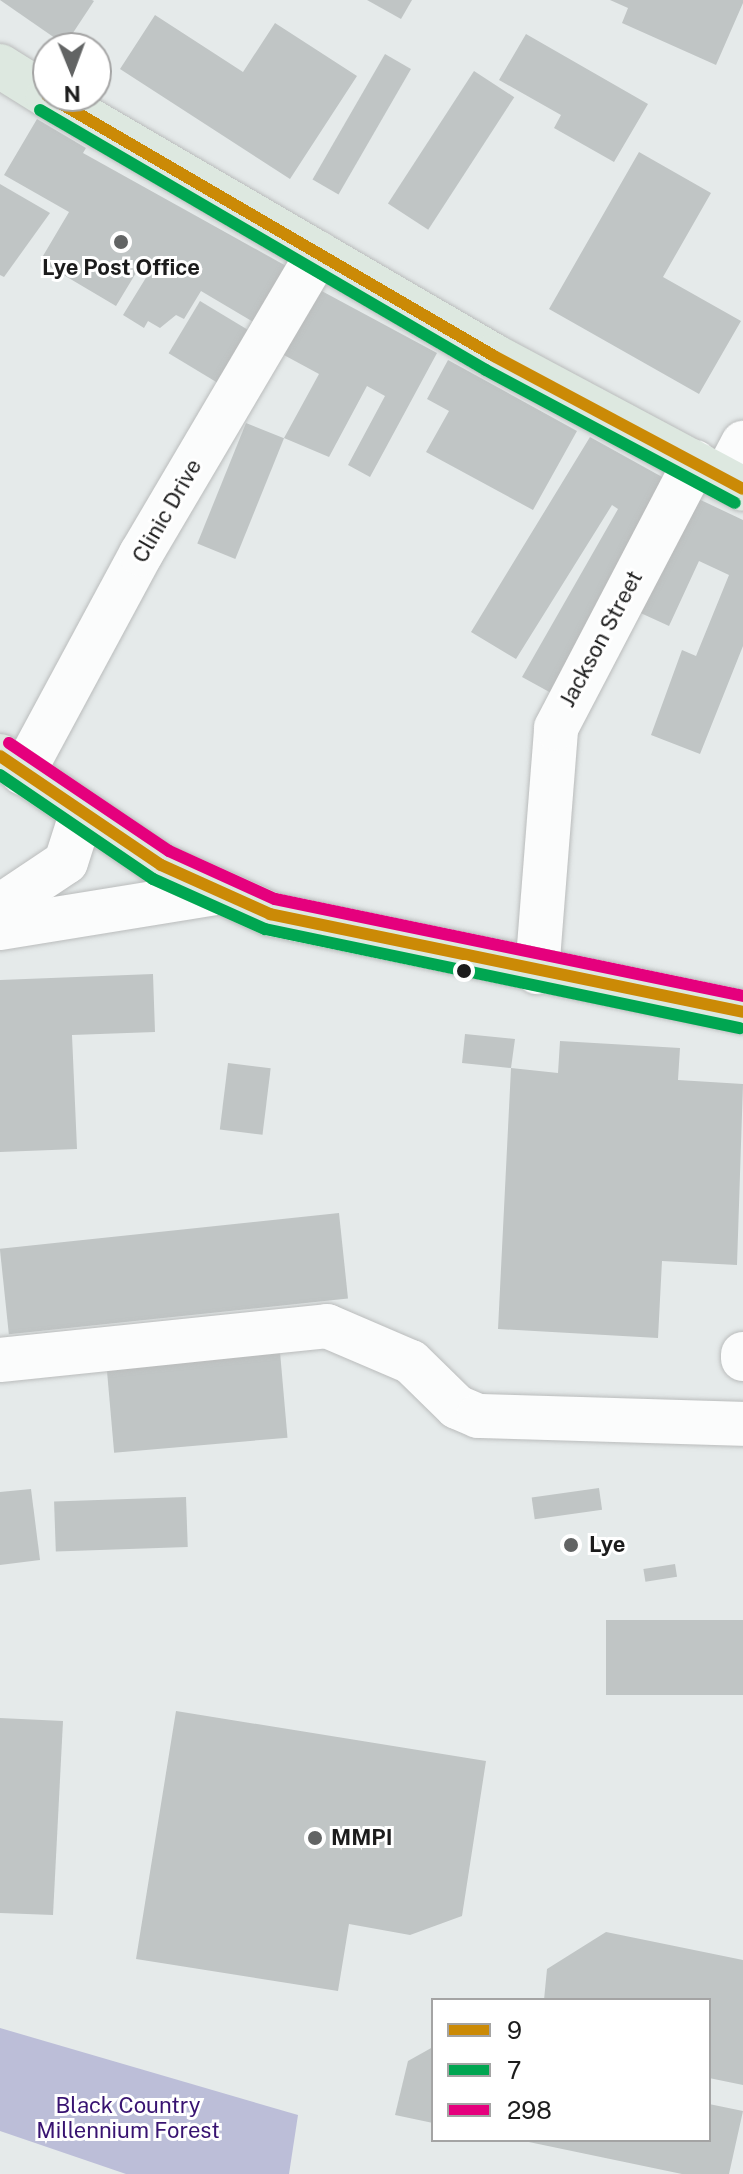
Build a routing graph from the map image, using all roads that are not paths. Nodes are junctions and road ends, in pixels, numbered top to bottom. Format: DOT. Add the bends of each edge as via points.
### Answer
graph roads {
  1 [pos="0,66"];
  2 [pos="32,86"];
  3 [pos="76,112"];
  4 [pos="318,253"];
  5 [pos="726,468"];
  6 [pos="12,765"];
  7 [pos="81,815"];
  8 [pos="217,893"];
  9 [pos="0,906"];
  10 [pos="0,928"];
  11 [pos="537,972"];
  12 [pos="743,1012"];
  13 [pos="0,1360"];
  14 [pos="743,1424"];
  1 -- 2 [label="highway"];
  3 -- 4 [label="highway"];
  4 -- 5 [label="highway"];
  4 -- 6 [label="street, Clinic Drive"];
  5 -- 11 [label="street, Jackson Street" via="575,681 556,728"];
  6 -- 7 [label="highway"];
  7 -- 8 [label="highway"];
  7 -- 9 [label="street" via="66,862"];
  8 -- 10 [label="street"];
  8 -- 11 [label="highway" via="330,931"];
  11 -- 12 [label="highway"];
  13 -- 14 [label="street" via="327,1326 411,1362 457,1407 478,1416"];
}
